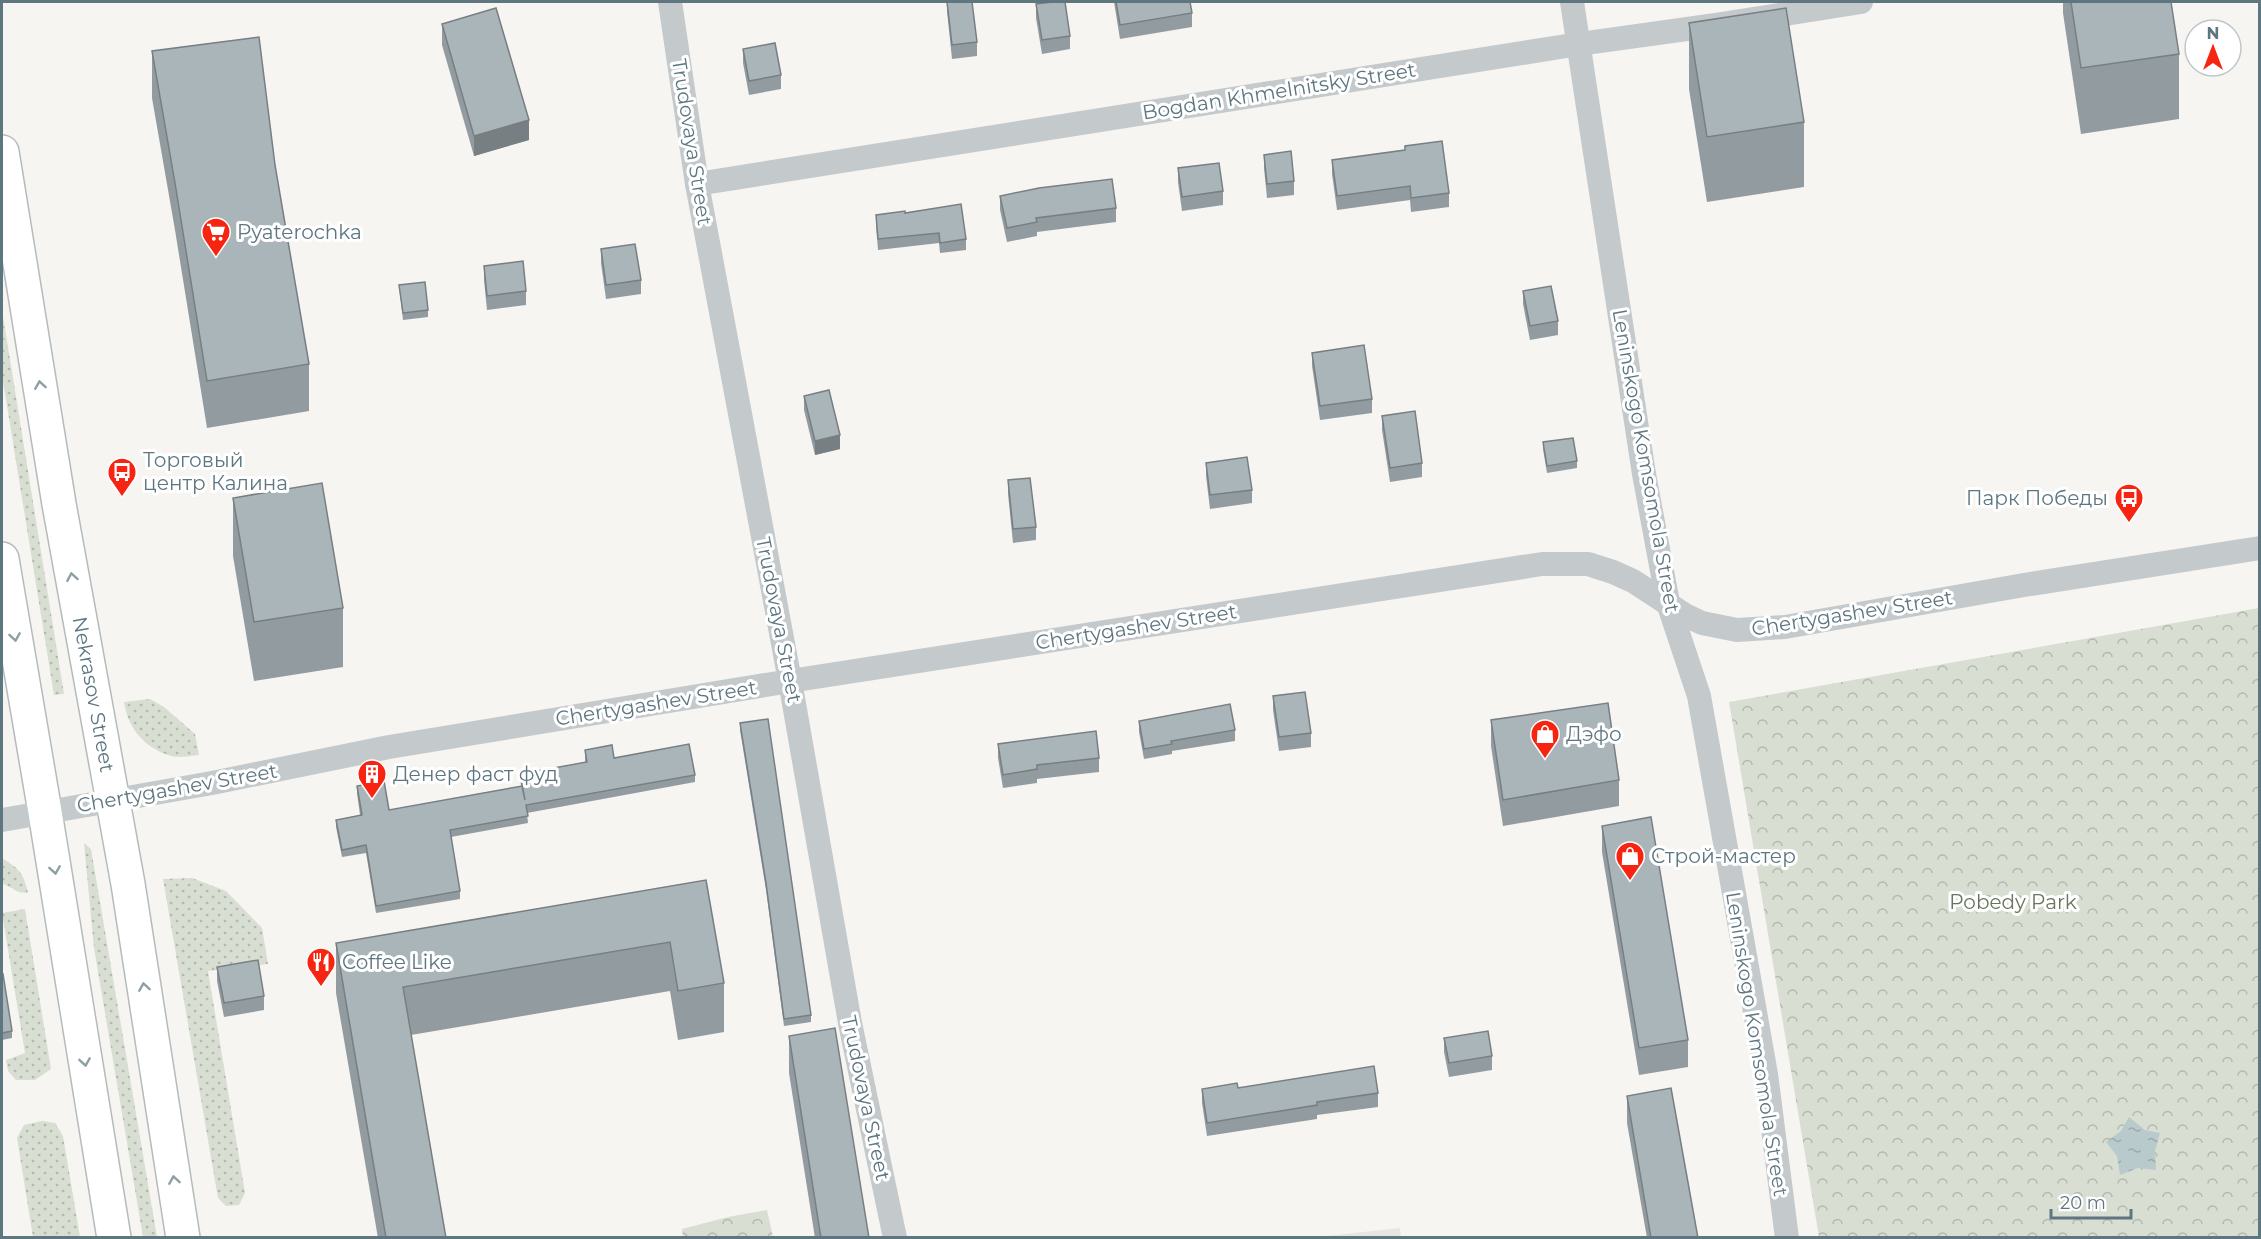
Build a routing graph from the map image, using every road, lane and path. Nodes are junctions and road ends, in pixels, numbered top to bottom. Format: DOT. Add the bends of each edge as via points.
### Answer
graph roads {
  1 [pos="670,2"];
  2 [pos="1572,2"];
  3 [pos="1861,2"];
  4 [pos="1579,44"];
  5 [pos="2,152"];
  6 [pos="697,184"];
  7 [pos="2259,548"];
  8 [pos="2,559"];
  9 [pos="1668,603"];
  10 [pos="790,681"];
  11 [pos="111,800"];
  12 [pos="45,812"];
  13 [pos="2,819"];
  14 [pos="114,1238"];
  15 [pos="183,1238"];
  16 [pos="895,1238"];
  17 [pos="1787,1238"];
  1 -- 6 [label="street, Trudovaya Street"];
  2 -- 4 [label="street, Leninskogo Komsomola Street"];
  3 -- 4 [label="street, Bogdan Khmelnitsky Street"];
  4 -- 6 [label="street, Bogdan Khmelnitsky Street"];
  4 -- 9 [label="street, Leninskogo Komsomola Street" via="1644,474"];
  11 -- 5 [label="main road, Nekrasov Street, one-way"];
  6 -- 10 [label="street, Trudovaya Street"];
  7 -- 9 [label="street, Chertygashev Street" via="1756,630 1702,623"];
  8 -- 12 [label="main road, one-way"];
  9 -- 10 [label="street, Chertygashev Street" via="1634,581 1588,564 1542,564"];
  9 -- 17 [label="street, Leninskogo Komsomola Street" via="1700,696 1766,1074"];
  10 -- 11 [label="street, Chertygashev Street" via="389,747"];
  10 -- 16 [label="street, Trudovaya Street" via="850,1023"];
  11 -- 12 [label="street, Chertygashev Street"];
  15 -- 11 [label="main road, Nekrasov Street, one-way" via="128,884"];
  12 -- 13 [label="street, Chertygashev Street"];
  12 -- 14 [label="main road, one-way"];
}
